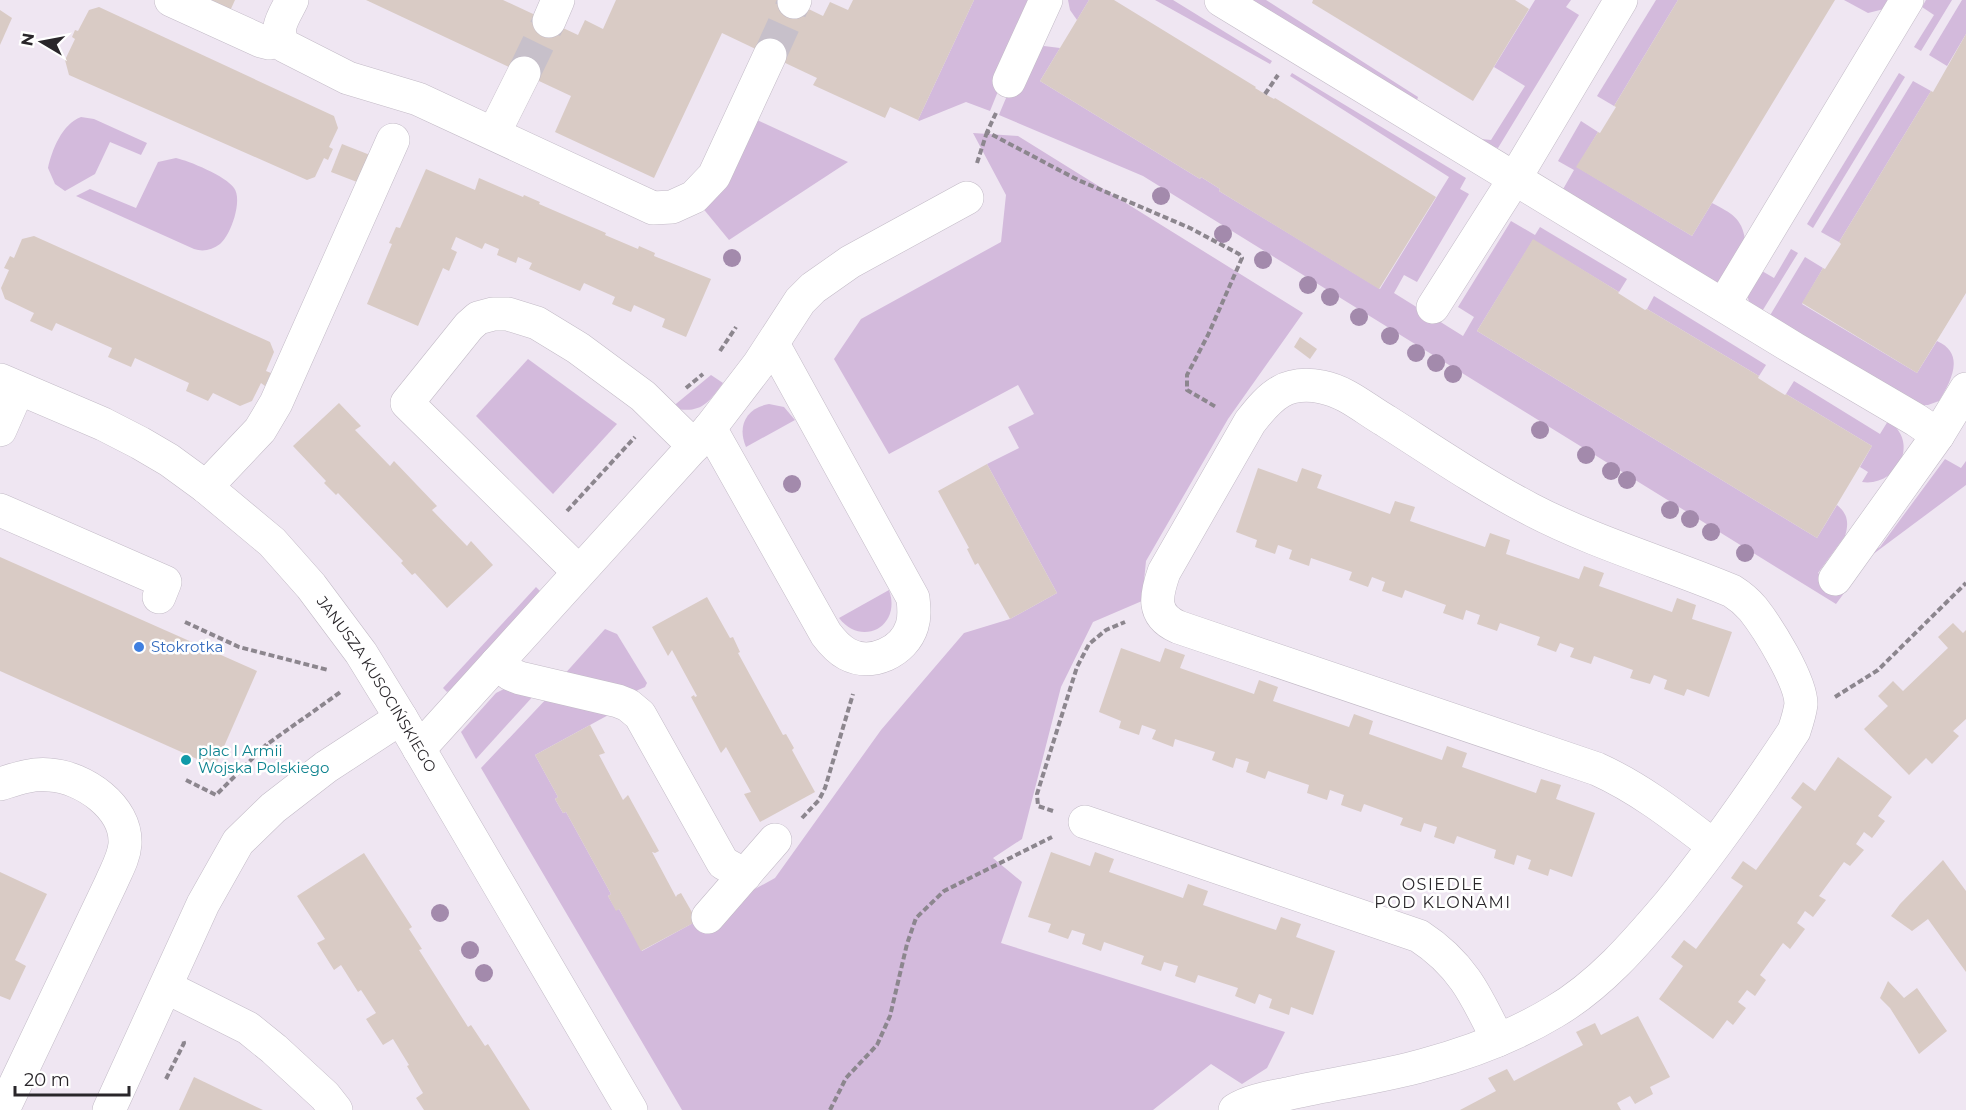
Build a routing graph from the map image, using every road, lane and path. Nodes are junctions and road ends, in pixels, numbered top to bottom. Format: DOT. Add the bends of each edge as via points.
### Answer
graph roads {
  1 [pos="171,0"];
  2 [pos="292,0"];
  3 [pos="1046,0"];
  4 [pos="1221,0"];
  5 [pos="1621,0"];
  6 [pos="1907,0"];
  7 [pos="280,40"];
  8 [pos="770,55"];
  9 [pos="524,74"];
  10 [pos="1009,81"];
  11 [pos="494,133"];
  12 [pos="393,140"];
  13 [pos="1515,178"];
  14 [pos="967,198"];
  15 [pos="1724,304"];
  16 [pos="1433,308"];
  17 [pos="773,344"];
  18 [pos="9,384"];
  19 [pos="1966,389"];
  20 [pos="1222,411"];
  21 [pos="0,430"];
  22 [pos="1938,435"];
  23 [pos="702,437"];
  24 [pos="206,487"];
  25 [pos="0,510"];
  26 [pos="579,572"];
  27 [pos="1835,579"];
  28 [pos="1966,583"];
  29 [pos="167,607"];
  30 [pos="1168,617"];
  31 [pos="863,658"];
  32 [pos="328,663"];
  33 [pos="497,663"];
  34 [pos="345,688"];
  35 [pos="401,718"];
  36 [pos="1798,719"];
  37 [pos="419,749"];
  38 [pos="186,780"];
  39 [pos="0,784"];
  40 [pos="1085,822"];
  41 [pos="775,840"];
  42 [pos="1714,846"];
  43 [pos="745,875"];
  44 [pos="708,917"];
  45 [pos="178,993"];
  46 [pos="1498,1040"];
  47 [pos="165,1081"];
  48 [pos="3,1110"];
  49 [pos="109,1110"];
  50 [pos="336,1110"];
  51 [pos="631,1110"];
  52 [pos="830,1110"];
  53 [pos="1235,1110"];
  1 -- 7 [label="street" via="261,41"];
  2 -- 7 [label="street" via="279,26"];
  3 -- 10 [label="street"];
  4 -- 13 [label="street"];
  5 -- 13 [label="street"];
  6 -- 15 [label="street"];
  7 -- 11 [label="street" via="348,78 418,99"];
  8 -- 11 [label="street" via="714,176 694,197 672,207 653,208"];
  9 -- 11 [label="street"];
  10 -- 20 [label="path" via="987,132 1078,180 1190,228 1242,258 1187,375 1187,390"];
  12 -- 24 [label="street" via="276,403 260,430"];
  13 -- 15 [label="street"];
  13 -- 16 [label="street"];
  14 -- 17 [label="street" via="830,276 800,301"];
  15 -- 22 [label="street"];
  17 -- 23 [label="street"];
  17 -- 31 [label="street" via="913,598 915,614 904,642 878,658"];
  18 -- 21 [label="street"];
  18 -- 24 [label="street, JANUSZA KUSOCIŃSKIEGO" via="140,443"];
  19 -- 22 [label="street"];
  22 -- 27 [label="street"];
  23 -- 26 [label="street"];
  23 -- 26 [label="street" via="579,348 537,323 508,314 493,314 478,318 469,326 407,403"];
  23 -- 31 [label="street" via="826,634 848,655"];
  24 -- 35 [label="street, JANUSZA KUSOCIŃSKIEGO" via="272,542 311,586 361,653"];
  25 -- 29 [label="street" via="165,582"];
  26 -- 33 [label="street"];
  28 -- 36 [label="path" via="1878,670"];
  29 -- 32 [label="path" via="239,647 334,672"];
  30 -- 36 [label="street" via="1157,592 1164,572 1250,422 1266,401 1283,389 1301,385 1322,387 1344,393 1529,509 1626,552 1732,591 1745,600 1770,633 1797,684 1801,703"];
  30 -- 40 [label="path" via="1107,630 1089,644 1077,667 1036,794 1038,806"];
  30 -- 42 [label="street" via="1598,769 1646,795"];
  31 -- 41 [label="path" via="825,788 785,837"];
  33 -- 37 [label="street"];
  33 -- 43 [label="street" via="520,678 618,700 635,710 723,863"];
  34 -- 38 [label="path" via="266,745 216,795"];
  35 -- 37 [label="street, JANUSZA KUSOCIŃSKIEGO"];
  35 -- 45 [label="street" via="311,779 237,842 203,904"];
  36 -- 42 [label="street" via="1782,750"];
  37 -- 51 [label="street, JANUSZA KUSOCIŃSKIEGO"];
  39 -- 48 [label="street" via="42,775 76,780 113,809 124,834 111,883"];
  40 -- 46 [label="street" via="1419,936 1454,964"];
  40 -- 52 [label="path" via="944,891 916,918 890,1016 877,1045 846,1078"];
  41 -- 43 [label="street"];
  42 -- 46 [label="street" via="1607,972 1555,1012"];
  43 -- 44 [label="street"];
  45 -- 47 [label="path" via="178,1023 183,1042"];
  45 -- 49 [label="street"];
  45 -- 50 [label="street" via="248,1028"];
  46 -- 53 [label="street" via="1458,1056 1276,1096"];
}
